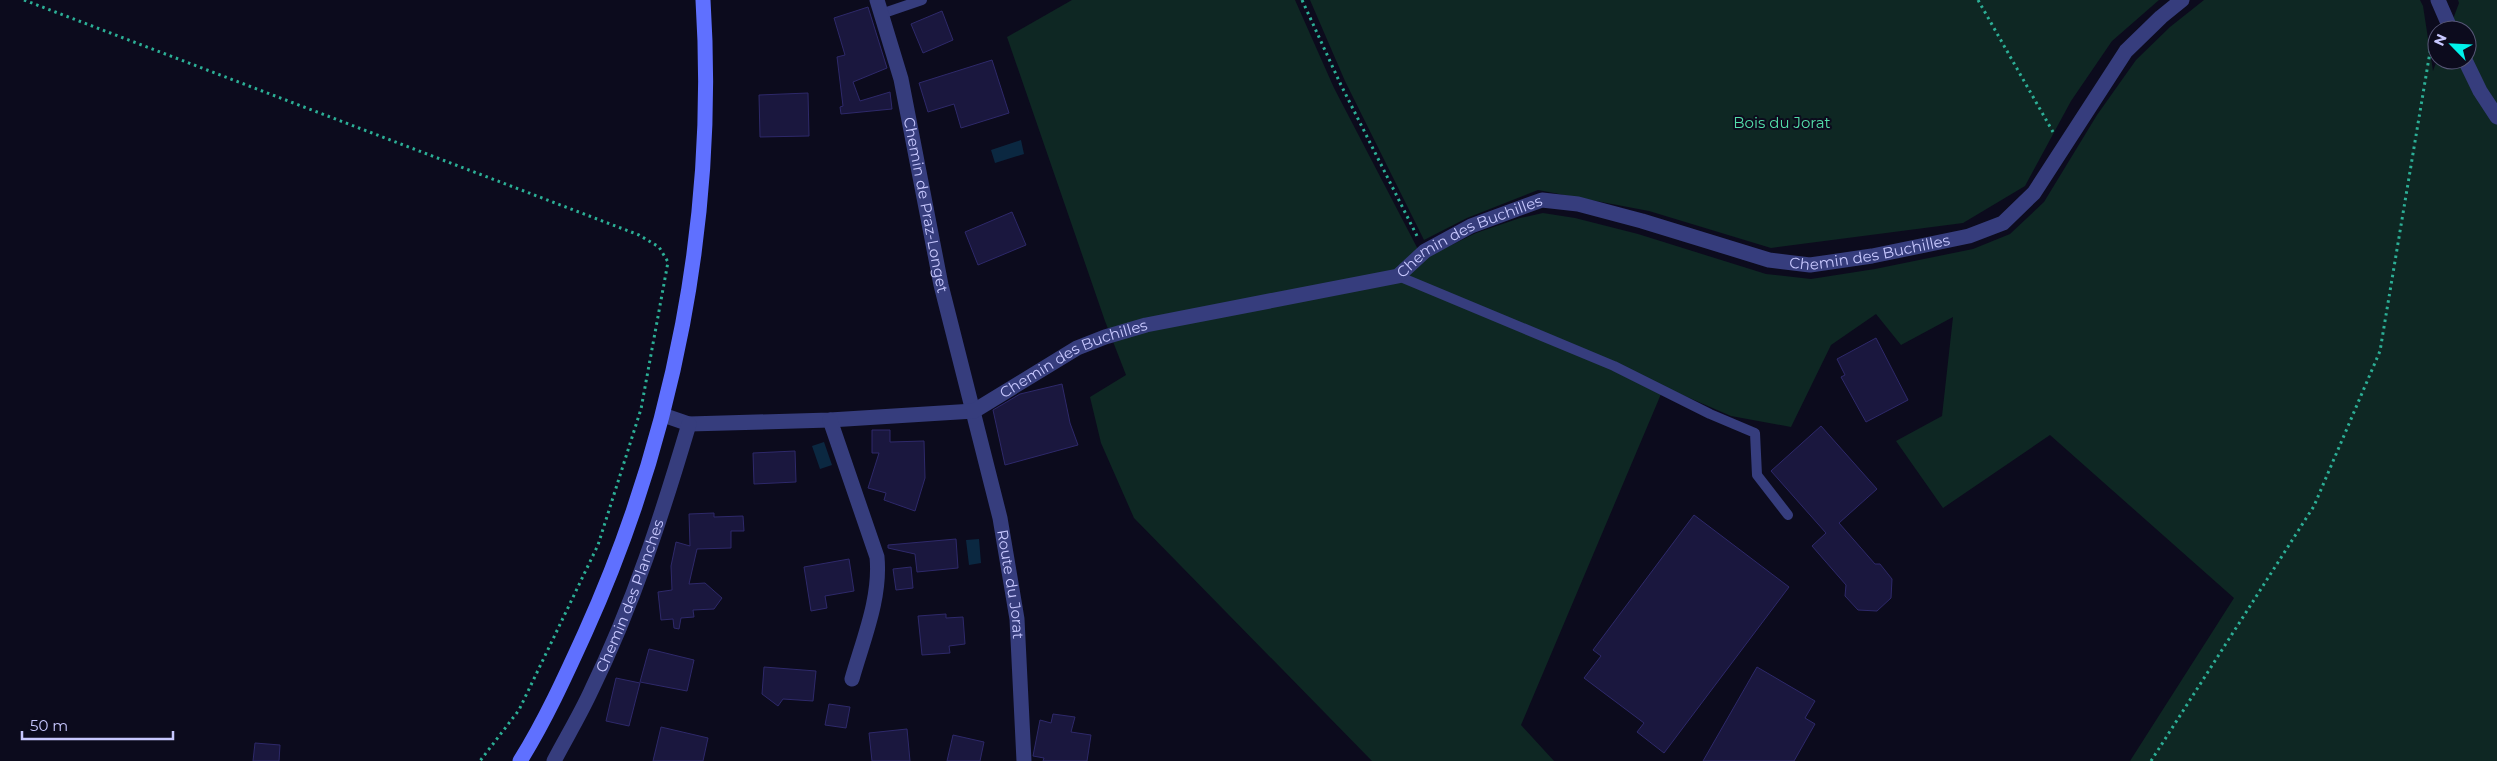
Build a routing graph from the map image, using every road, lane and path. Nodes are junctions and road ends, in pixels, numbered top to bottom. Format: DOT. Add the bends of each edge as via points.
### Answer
graph roads {
  1 [pos="24,0"];
  2 [pos="703,0"];
  3 [pos="922,0"];
  4 [pos="1302,0"];
  5 [pos="1978,0"];
  6 [pos="2182,0"];
  7 [pos="2438,0"];
  8 [pos="879,7"];
  9 [pos="2447,20"];
  10 [pos="2427,70"];
  11 [pos="2470,70"];
  12 [pos="2497,117"];
  13 [pos="2063,148"];
  14 [pos="1424,252"];
  15 [pos="1398,276"];
  16 [pos="974,411"];
  17 [pos="663,415"];
  18 [pos="830,420"];
  19 [pos="689,424"];
  20 [pos="1788,515"];
  21 [pos="852,679"];
  22 [pos="480,761"];
  23 [pos="520,761"];
  24 [pos="554,761"];
  25 [pos="1024,761"];
  26 [pos="2151,761"];
  1 -- 22 [label="path" via="640,235 659,247 668,262 641,409 598,545 519,710"];
  2 -- 17 [label="main road" via="704,141 697,228 683,323"];
  3 -- 8 [label="lane"];
  4 -- 14 [label="path"];
  5 -- 13 [label="path"];
  6 -- 13 [label="street, Chemin des Buchilles" via="2126,51"];
  7 -- 9 [label="street"];
  8 -- 16 [label="street, Chemin de Praz-Longet" via="901,79 941,285"];
  10 -- 26 [label="path" via="2380,352 2314,506"];
  11 -- 12 [label="street"];
  13 -- 14 [label="street, Chemin des Buchilles" via="2034,193 2003,223 1969,236 1872,256 1810,265 1768,260 1578,204 1542,200 1471,226"];
  14 -- 15 [label="street, Chemin des Buchilles"];
  15 -- 16 [label="street, Chemin des Buchilles" via="1146,325 1105,337 1077,348"];
  15 -- 20 [label="lane" via="1614,366 1710,414 1755,432 1757,475"];
  16 -- 18 [label="street, Chemin des Buchilles"];
  16 -- 25 [label="street, Route du Jorat" via="1000,518 1018,619"];
  17 -- 19 [label="street, Chemin des Buchilles"];
  17 -- 23 [label="main road" via="607,585 563,681"];
  18 -- 19 [label="street, Chemin des Buchilles"];
  18 -- 21 [label="street" via="877,557 879,572"];
  19 -- 24 [label="street, Chemin des Planches" via="671,489 620,625 591,691"];
}
